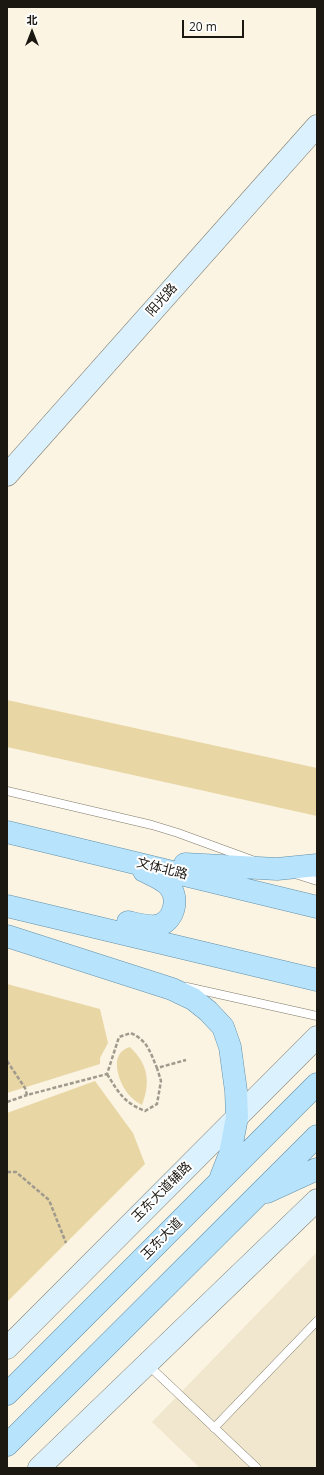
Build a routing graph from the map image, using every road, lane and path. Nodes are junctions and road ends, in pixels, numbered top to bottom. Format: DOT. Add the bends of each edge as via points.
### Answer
graph roads {
  1 [pos="317,126"];
  2 [pos="7,475"];
  3 [pos="7,791"];
  4 [pos="7,832"];
  5 [pos="118,858"];
  6 [pos="317,865"];
  7 [pos="277,869"];
  8 [pos="317,881"];
  9 [pos="7,894"];
  10 [pos="7,906"];
  11 [pos="317,907"];
  12 [pos="8,938"];
  13 [pos="317,980"];
  14 [pos="317,1016"];
  15 [pos="317,1037"];
  16 [pos="186,1060"];
  17 [pos="7,1061"];
  18 [pos="157,1068"];
  19 [pos="107,1074"];
  20 [pos="317,1084"];
  21 [pos="28,1095"];
  22 [pos="7,1102"];
  23 [pos="237,1117"];
  24 [pos="317,1136"];
  25 [pos="317,1169"];
  26 [pos="7,1172"];
  27 [pos="219,1182"];
  28 [pos="255,1197"];
  29 [pos="317,1202"];
  30 [pos="66,1243"];
  31 [pos="317,1321"];
  32 [pos="7,1348"];
  33 [pos="147,1364"];
  34 [pos="7,1394"];
  35 [pos="214,1428"];
  36 [pos="7,1445"];
  37 [pos="39,1468"];
  38 [pos="257,1468"];
  1 -- 2 [label="street, 阳光路"];
  3 -- 7 [label="lane" via="178,832"];
  4 -- 5 [label="main road, 文体北路"];
  5 -- 7 [label="main road"];
  5 -- 9 [label="main road" via="170,886 174,905 167,921 157,926 143,926 45,900"];
  5 -- 11 [label="main road, 文体北路"];
  6 -- 7 [label="main road"];
  7 -- 8 [label="lane"];
  10 -- 13 [label="main road"];
  12 -- 14 [label="lane" via="180,985"];
  12 -- 23 [label="main road" via="172,989 193,999 223,1027 230,1047"];
  15 -- 23 [label="street, 玉东大道辅路"];
  16 -- 18 [label="path"];
  17 -- 21 [label="path"];
  18 -- 19 [label="path" via="141,1038 131,1033 119,1037"];
  18 -- 19 [label="path" via="161,1081 157,1104 145,1112 131,1106 120,1095"];
  19 -- 21 [label="path"];
  20 -- 27 [label="main road, 玉东大道"];
  21 -- 22 [label="path"];
  23 -- 27 [label="main road" via="230,1154"];
  23 -- 32 [label="street, 玉东大道辅路"];
  24 -- 28 [label="main road"];
  25 -- 28 [label="main road"];
  26 -- 30 [label="path" via="16,1172 49,1200"];
  27 -- 34 [label="main road, 玉东大道"];
  28 -- 36 [label="main road"];
  29 -- 33 [label="street"];
  31 -- 35 [label="lane"];
  33 -- 35 [label="lane"];
  33 -- 37 [label="street"];
  35 -- 38 [label="lane"];
}
